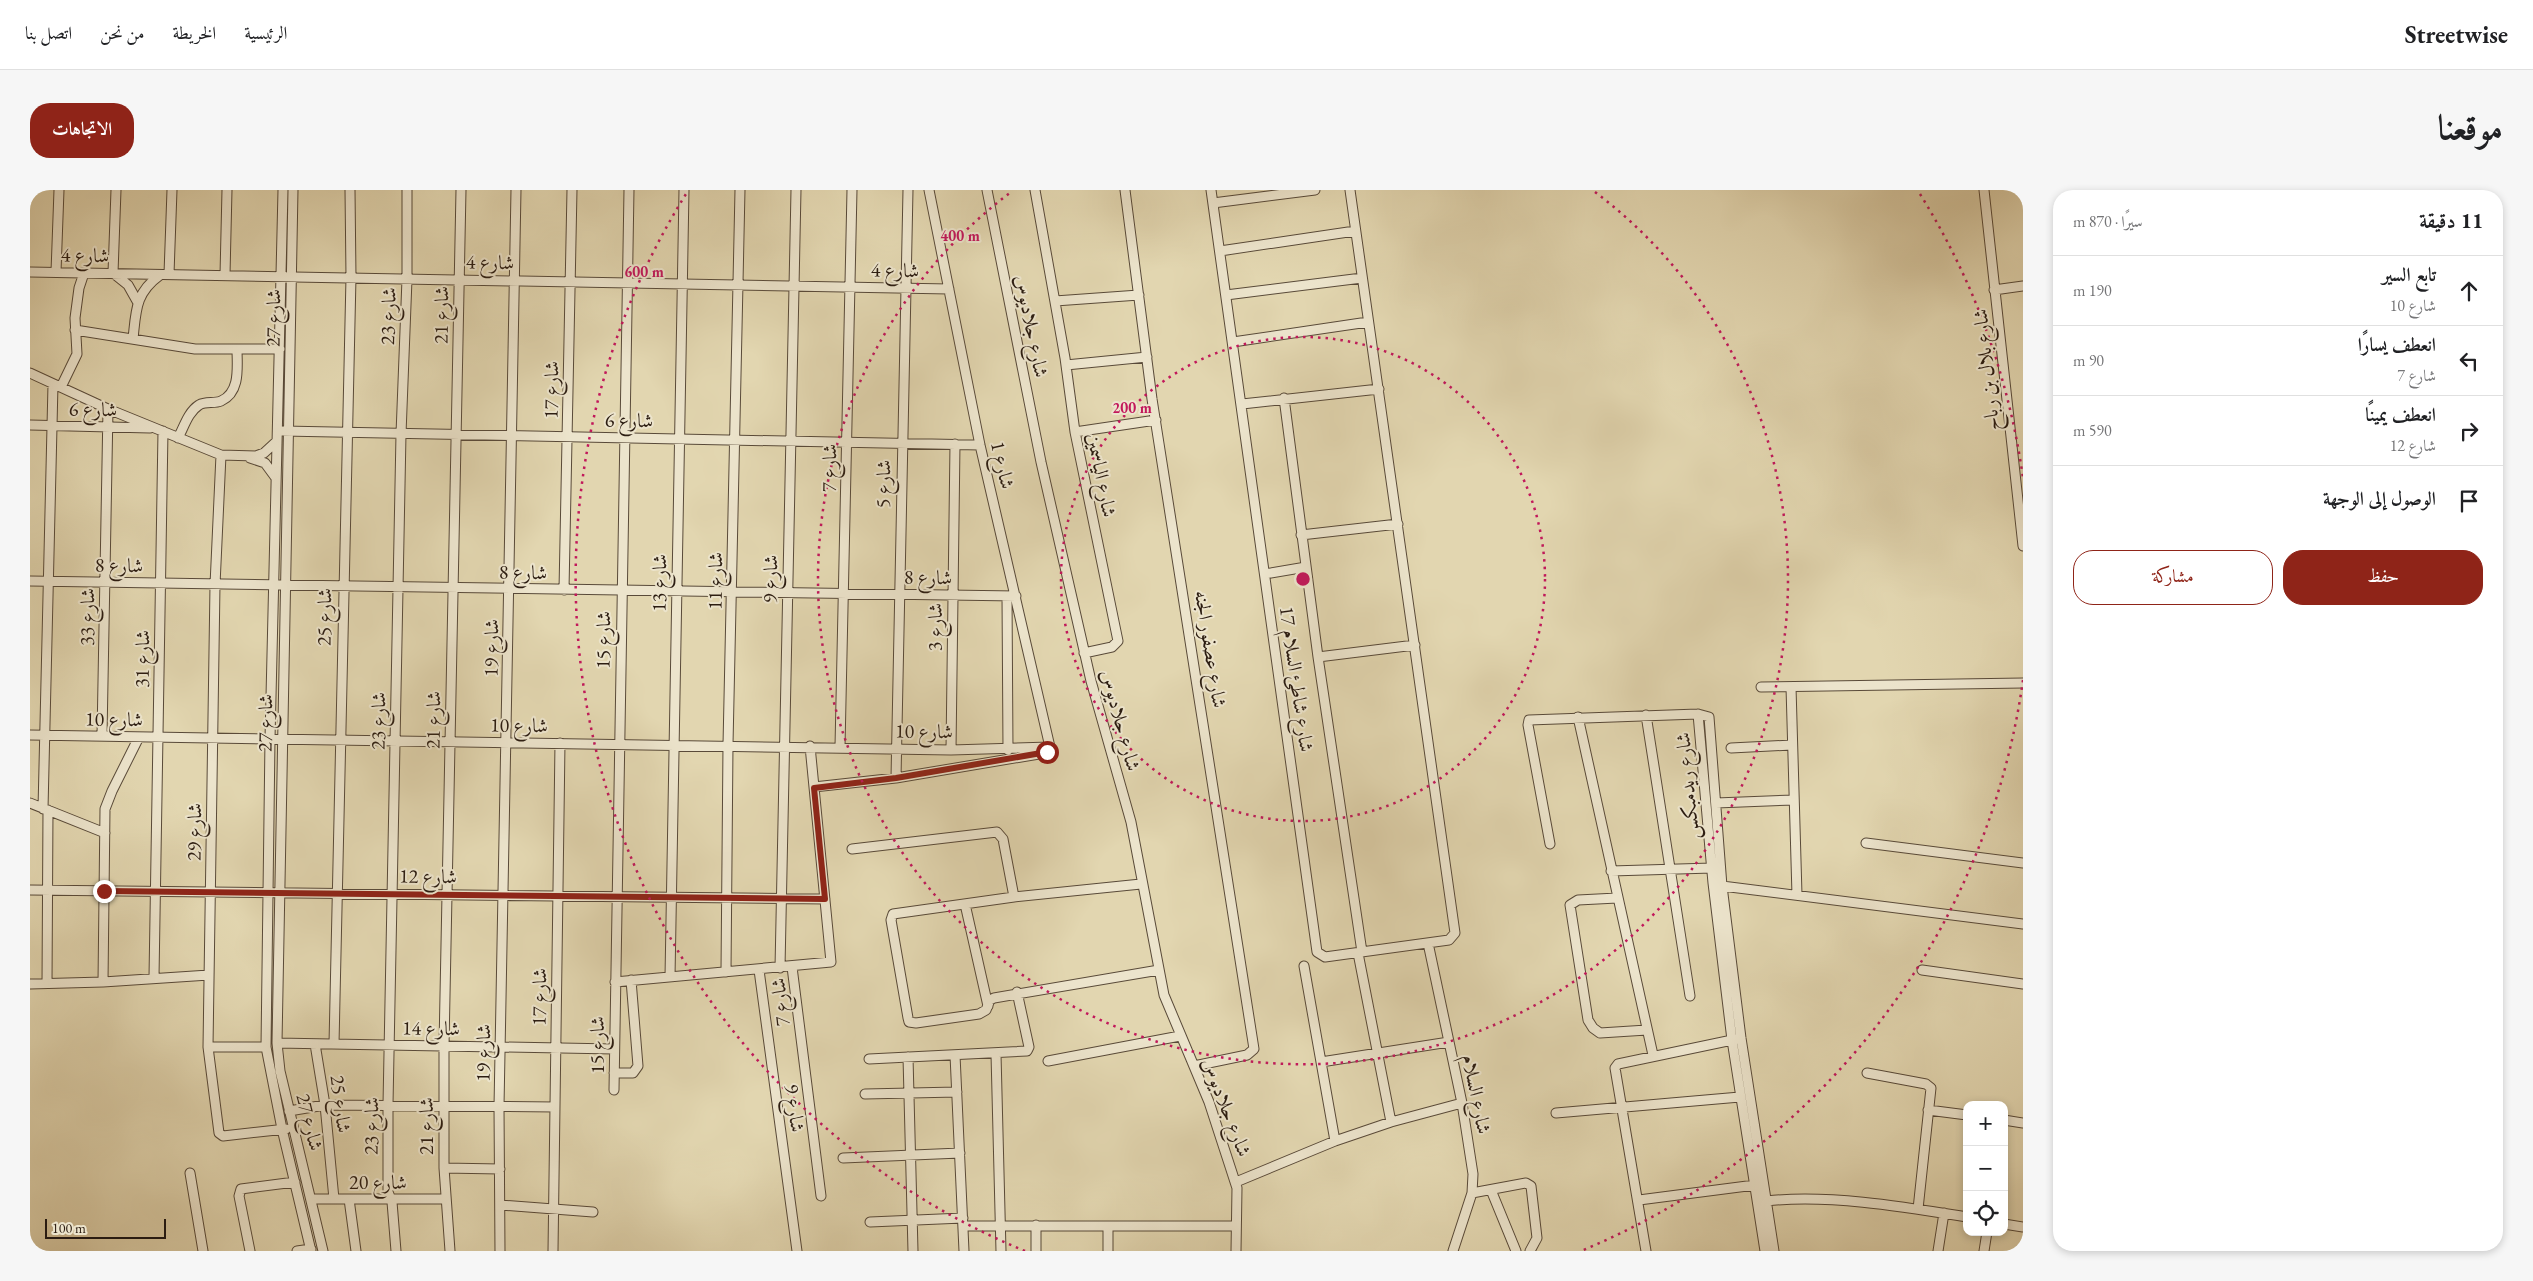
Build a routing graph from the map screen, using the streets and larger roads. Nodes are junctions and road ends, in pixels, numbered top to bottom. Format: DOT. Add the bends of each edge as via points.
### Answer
graph roads {
  1 [pos="59,190"];
  2 [pos="116,190"];
  3 [pos="172,190"];
  4 [pos="227,190"];
  5 [pos="283,190"];
  6 [pos="293,190"];
  7 [pos="350,190"];
  8 [pos="407,190"];
  9 [pos="461,190"];
  10 [pos="516,190"];
  11 [pos="572,190"];
  12 [pos="629,190"];
  13 [pos="684,190"];
  14 [pos="740,190"];
  15 [pos="796,190"];
  16 [pos="852,190"];
  17 [pos="908,190"];
  18 [pos="929,190"];
  19 [pos="987,190"];
  20 [pos="1035,190"];
  21 [pos="1125,190"];
  22 [pos="1211,190"];
  23 [pos="1314,190"];
  24 [pos="1350,190"];
  25 [pos="1984,190"];
  26 [pos="1213,203"];
  27 [pos="1355,231"];
  28 [pos="1220,251"];
  29 [pos="30,272"];
  30 [pos="56,272"];
  31 [pos="84,273"];
  32 [pos="113,274"];
  33 [pos="164,274"];
  34 [pos="225,275"];
  35 [pos="287,276"];
  36 [pos="350,278"];
  37 [pos="1362,278"];
  38 [pos="407,279"];
  39 [pos="459,280"];
  40 [pos="514,280"];
  41 [pos="570,282"];
  42 [pos="627,283"];
  43 [pos="682,284"];
  44 [pos="738,285"];
  45 [pos="794,286"];
  46 [pos="2023,286"];
  47 [pos="850,287"];
  48 [pos="906,288"];
  49 [pos="949,289"];
  50 [pos="1994,290"];
  51 [pos="1139,295"];
  52 [pos="1226,295"];
  53 [pos="1055,301"];
  54 [pos="137,302"];
  55 [pos="1368,322"];
  56 [pos="75,330"];
  57 [pos="133,339"];
  58 [pos="1233,342"];
  59 [pos="238,349"];
  60 [pos="280,349"];
  61 [pos="1147,357"];
  62 [pos="1066,365"];
  63 [pos="30,373"];
  64 [pos="57,386"];
  65 [pos="1379,389"];
  66 [pos="1284,398"];
  67 [pos="1242,404"];
  68 [pos="108,409"];
  69 [pos="1156,420"];
  70 [pos="30,425"];
  71 [pos="53,426"];
  72 [pos="108,427"];
  73 [pos="159,430"];
  74 [pos="288,431"];
  75 [pos="1075,432"];
  76 [pos="346,433"];
  77 [pos="401,434"];
  78 [pos="456,435"];
  79 [pos="277,436"];
  80 [pos="512,436"];
  81 [pos="567,437"];
  82 [pos="178,438"];
  83 [pos="624,438"];
  84 [pos="679,439"];
  85 [pos="735,440"];
  86 [pos="790,441"];
  87 [pos="847,442"];
  88 [pos="901,443"];
  89 [pos="955,444"];
  90 [pos="980,445"];
  91 [pos="221,455"];
  92 [pos="247,458"];
  93 [pos="276,478"];
  94 [pos="2022,518"];
  95 [pos="1398,524"];
  96 [pos="1301,535"];
  97 [pos="2023,546"];
  98 [pos="1306,567"];
  99 [pos="1265,574"];
  100 [pos="30,581"];
  101 [pos="49,581"];
  102 [pos="105,582"];
  103 [pos="161,584"];
  104 [pos="216,585"];
  105 [pos="275,586"];
  106 [pos="286,586"];
  107 [pos="342,587"];
  108 [pos="398,588"];
  109 [pos="453,589"];
  110 [pos="509,590"];
  111 [pos="564,590"];
  112 [pos="621,591"];
  113 [pos="676,592"];
  114 [pos="732,592"];
  115 [pos="788,593"];
  116 [pos="843,594"];
  117 [pos="899,594"];
  118 [pos="952,595"];
  119 [pos="1012,596"];
  120 [pos="1414,646"];
  121 [pos="1084,652"];
  122 [pos="1318,657"];
  123 [pos="2023,682"];
  124 [pos="1760,687"];
  125 [pos="1791,687"];
  126 [pos="1698,714"];
  127 [pos="1646,715"];
  128 [pos="1578,717"];
  129 [pos="30,734"];
  130 [pos="47,735"];
  131 [pos="102,736"];
  132 [pos="139,737"];
  133 [pos="158,737"];
  134 [pos="213,738"];
  135 [pos="270,739"];
  136 [pos="282,740"];
  137 [pos="340,740"];
  138 [pos="395,741"];
  139 [pos="450,741"];
  140 [pos="507,742"];
  141 [pos="560,743"];
  142 [pos="618,744"];
  143 [pos="674,745"];
  144 [pos="1792,745"];
  145 [pos="728,746"];
  146 [pos="784,746"];
  147 [pos="810,746"];
  148 [pos="840,747"];
  149 [pos="1050,747"];
  150 [pos="896,748"];
  151 [pos="1731,748"];
  152 [pos="951,750"];
  153 [pos="1008,750"];
  154 [pos="896,778"];
  155 [pos="814,788"];
  156 [pos="1794,800"];
  157 [pos="30,803"];
  158 [pos="1716,803"];
  159 [pos="46,809"];
  160 [pos="105,833"];
  161 [pos="1550,844"];
  162 [pos="1866,844"];
  163 [pos="852,849"];
  164 [pos="2023,863"];
  165 [pos="1712,868"];
  166 [pos="1670,870"];
  167 [pos="1611,871"];
  168 [pos="1141,884"];
  169 [pos="1722,886"];
  170 [pos="30,890"];
  171 [pos="46,890"];
  172 [pos="104,891"];
  173 [pos="156,892"];
  174 [pos="211,892"];
  175 [pos="337,892"];
  176 [pos="269,893"];
  177 [pos="279,893"];
  178 [pos="392,893"];
  179 [pos="448,894"];
  180 [pos="1797,894"];
  181 [pos="503,895"];
  182 [pos="558,896"];
  183 [pos="616,896"];
  184 [pos="671,897"];
  185 [pos="726,898"];
  186 [pos="1014,898"];
  187 [pos="1617,898"];
  188 [pos="782,899"];
  189 [pos="825,899"];
  190 [pos="965,904"];
  191 [pos="2023,924"];
  192 [pos="1428,943"];
  193 [pos="1360,953"];
  194 [pos="1304,966"];
  195 [pos="792,967"];
  196 [pos="780,968"];
  197 [pos="759,970"];
  198 [pos="1158,970"];
  199 [pos="1922,970"];
  200 [pos="726,972"];
  201 [pos="209,975"];
  202 [pos="670,977"];
  203 [pos="154,978"];
  204 [pos="631,980"];
  205 [pos="103,982"];
  206 [pos="615,982"];
  207 [pos="47,983"];
  208 [pos="30,984"];
  209 [pos="2023,984"];
  210 [pos="1017,992"];
  211 [pos="1690,996"];
  212 [pos="988,1006"];
  213 [pos="1647,1030"];
  214 [pos="1180,1036"];
  215 [pos="1736,1039"];
  216 [pos="1449,1042"];
  217 [pos="277,1043"];
  218 [pos="315,1044"];
  219 [pos="334,1044"];
  220 [pos="390,1045"];
  221 [pos="444,1046"];
  222 [pos="208,1047"];
  223 [pos="266,1047"];
  224 [pos="500,1047"];
  225 [pos="556,1048"];
  226 [pos="614,1049"];
  227 [pos="1378,1052"];
  228 [pos="996,1054"];
  229 [pos="955,1055"];
  230 [pos="1653,1055"];
  231 [pos="908,1057"];
  232 [pos="869,1059"];
  233 [pos="1048,1061"];
  234 [pos="1322,1062"];
  235 [pos="1194,1066"];
  236 [pos="614,1073"];
  237 [pos="1867,1074"];
  238 [pos="614,1090"];
  239 [pos="957,1092"];
  240 [pos="908,1093"];
  241 [pos="865,1094"];
  242 [pos="1740,1098"];
  243 [pos="1462,1104"];
  244 [pos="388,1105"];
  245 [pos="325,1106"];
  246 [pos="444,1106"];
  247 [pos="499,1106"];
  248 [pos="555,1107"];
  249 [pos="1621,1108"];
  250 [pos="1928,1110"];
  251 [pos="290,1111"];
  252 [pos="1556,1113"];
  253 [pos="1963,1114"];
  254 [pos="2008,1121"];
  255 [pos="1392,1122"];
  256 [pos="2023,1123"];
  257 [pos="294,1128"];
  258 [pos="282,1130"];
  259 [pos="1336,1141"];
  260 [pos="960,1153"];
  261 [pos="910,1156"];
  262 [pos="843,1158"];
  263 [pos="444,1168"];
  264 [pos="500,1169"];
  265 [pos="190,1173"];
  266 [pos="295,1182"];
  267 [pos="1236,1182"];
  268 [pos="1755,1185"];
  269 [pos="1491,1190"];
  270 [pos="1472,1193"];
  271 [pos="821,1196"];
  272 [pos="311,1199"];
  273 [pos="334,1199"];
  274 [pos="349,1199"];
  275 [pos="389,1199"];
  276 [pos="445,1199"];
  277 [pos="1639,1200"];
  278 [pos="1767,1201"];
  279 [pos="500,1205"];
  280 [pos="553,1209"];
  281 [pos="1918,1209"];
  282 [pos="593,1212"];
  283 [pos="1944,1213"];
  284 [pos="1963,1216"];
  285 [pos="912,1221"];
  286 [pos="870,1222"];
  287 [pos="963,1222"];
  288 [pos="2008,1225"];
  289 [pos="1000,1226"];
  290 [pos="1036,1226"];
  291 [pos="1108,1226"];
  292 [pos="1235,1226"];
  293 [pos="2021,1227"];
  294 [pos="1986,1236"];
  295 [pos="311,1250"];
  296 [pos="203,1251"];
  297 [pos="250,1251"];
  298 [pos="297,1251"];
  299 [pos="323,1251"];
  300 [pos="356,1251"];
  301 [pos="396,1251"];
  302 [pos="450,1251"];
  303 [pos="500,1251"];
  304 [pos="553,1251"];
  305 [pos="797,1251"];
  306 [pos="913,1251"];
  307 [pos="964,1251"];
  308 [pos="1001,1251"];
  309 [pos="1036,1251"];
  310 [pos="1108,1251"];
  311 [pos="1236,1251"];
  312 [pos="1453,1251"];
  313 [pos="1516,1251"];
  314 [pos="1530,1251"];
  315 [pos="1646,1251"];
  316 [pos="1765,1251"];
  317 [pos="1774,1251"];
  318 [pos="1938,1251"];
  319 [pos="1984,1251"];
  1 -- 30 [label="street"];
  2 -- 32 [label="street"];
  3 -- 33 [label="street"];
  4 -- 34 [label="street"];
  5 -- 35 [label="street, شارع 27"];
  6 -- 35 [label="street, شارع 27"];
  7 -- 36 [label="street, شارع 25"];
  8 -- 38 [label="street, شارع 23"];
  9 -- 39 [label="street, شارع 21"];
  10 -- 40 [label="street, شارع 19"];
  11 -- 41 [label="street, شارع 17"];
  12 -- 42 [label="street, شارع 15"];
  13 -- 43 [label="street, شارع 13"];
  14 -- 44 [label="street, شارع 11"];
  15 -- 45 [label="street, شارع 9"];
  16 -- 47 [label="street, شارع 7"];
  17 -- 48 [label="street, شارع 5"];
  18 -- 49 [label="street, شارع 1"];
  19 -- 121 [label="street, شارع جلاديوس" via="1041,462"];
  20 -- 53 [label="street, شارع الياسمين"];
  21 -- 51 [label="street, شارع عصفور الجنه"];
  22 -- 26 [label="street, شارع شاطئ السلام 17"];
  23 -- 26 [label="street"];
  24 -- 27 [label="street"];
  25 -- 50 [label="street, شارع بلال بن رباح"];
  26 -- 28 [label="street, شارع شاطئ السلام 17"];
  27 -- 28 [label="street"];
  27 -- 37 [label="street"];
  28 -- 52 [label="street, شارع شاطئ السلام 17"];
  29 -- 30 [label="street, شارع 4"];
  30 -- 31 [label="street, شارع 4"];
  31 -- 32 [label="street, شارع 4"];
  31 -- 56 [label="street" via="79,288"];
  32 -- 33 [label="street, شارع 4"];
  32 -- 54 [label="street" via="128,285"];
  33 -- 34 [label="street, شارع 4"];
  33 -- 54 [label="street" via="143,291"];
  34 -- 35 [label="street, شارع 4"];
  35 -- 36 [label="street, شارع 4"];
  35 -- 60 [label="street, شارع 27"];
  35 -- 74 [label="street, شارع 27"];
  36 -- 38 [label="street, شارع 4"];
  36 -- 76 [label="street, شارع 25"];
  37 -- 52 [label="street"];
  37 -- 55 [label="street"];
  38 -- 39 [label="street, شارع 4"];
  38 -- 77 [label="street, شارع 23"];
  39 -- 40 [label="street, شارع 4"];
  39 -- 78 [label="street, شارع 21"];
  40 -- 41 [label="street, شارع 4"];
  40 -- 80 [label="street, شارع 19"];
  41 -- 42 [label="street, شارع 4"];
  41 -- 81 [label="street, شارع 17"];
  42 -- 43 [label="street, شارع 4"];
  42 -- 83 [label="street, شارع 15"];
  43 -- 44 [label="street, شارع 4"];
  43 -- 84 [label="street, شارع 13"];
  44 -- 45 [label="street, شارع 4"];
  44 -- 85 [label="street, شارع 11"];
  45 -- 47 [label="street, شارع 4"];
  45 -- 86 [label="street, شارع 9"];
  46 -- 50 [label="street"];
  47 -- 48 [label="street, شارع 4"];
  47 -- 87 [label="street, شارع 7"];
  48 -- 49 [label="street, شارع 4"];
  48 -- 88 [label="street, شارع 5"];
  49 -- 90 [label="street, شارع 1"];
  50 -- 94 [label="street, شارع بلال بن رباح"];
  51 -- 53 [label="street"];
  51 -- 61 [label="street, شارع عصفور الجنه"];
  52 -- 58 [label="street, شارع شاطئ السلام 17"];
  53 -- 62 [label="street, شارع الياسمين"];
  54 -- 57 [label="street"];
  55 -- 58 [label="street"];
  55 -- 65 [label="street"];
  56 -- 57 [label="street"];
  56 -- 64 [label="street" via="77,354"];
  57 -- 59 [label="street" via="195,349"];
  58 -- 67 [label="street, شارع شاطئ السلام 17"];
  59 -- 60 [label="street"];
  59 -- 82 [label="street" via="237,380 230,394 220,402 205,403 194,409"];
  60 -- 79 [label="street, شارع 27"];
  61 -- 62 [label="street"];
  61 -- 69 [label="street, شارع عصفور الجنه"];
  62 -- 75 [label="street, شارع الياسمين"];
  63 -- 64 [label="street"];
  64 -- 68 [label="street"];
  64 -- 71 [label="street"];
  65 -- 66 [label="street"];
  65 -- 95 [label="street"];
  66 -- 67 [label="street"];
  66 -- 96 [label="street"];
  67 -- 99 [label="street, شارع شاطئ السلام 17"];
  68 -- 72 [label="street, شارع 33"];
  68 -- 73 [label="street"];
  69 -- 75 [label="street"];
  69 -- 235 [label="street, شارع عصفور الجنه" via="1254,1049 1247,1055"];
  70 -- 71 [label="street, شارع 6"];
  71 -- 72 [label="street, شارع 6"];
  71 -- 101 [label="street"];
  72 -- 73 [label="street, شارع 6"];
  72 -- 102 [label="street, شارع 33"];
  73 -- 82 [label="street"];
  73 -- 103 [label="street, شارع 31"];
  74 -- 76 [label="street, شارع 6"];
  74 -- 79 [label="street, شارع 6"];
  74 -- 106 [label="street, شارع 27"];
  75 -- 121 [label="street, شارع الياسمين" via="1118,641 1112,647"];
  76 -- 77 [label="street, شارع 6"];
  76 -- 107 [label="street, شارع 25"];
  77 -- 78 [label="street, شارع 6"];
  77 -- 108 [label="street, شارع 23"];
  78 -- 80 [label="street, شارع 6"];
  78 -- 109 [label="street, شارع 21"];
  79 -- 92 [label="street" via="264,453"];
  79 -- 93 [label="street, شارع 27"];
  80 -- 81 [label="street, شارع 6"];
  80 -- 110 [label="street, شارع 19"];
  81 -- 83 [label="street, شارع 6"];
  81 -- 111 [label="street, شارع 17"];
  82 -- 91 [label="street"];
  83 -- 84 [label="street, شارع 6"];
  83 -- 112 [label="street, شارع 15"];
  84 -- 85 [label="street, شارع 6"];
  84 -- 113 [label="street, شارع 13"];
  85 -- 86 [label="street, شارع 6"];
  85 -- 114 [label="street, شارع 11"];
  86 -- 87 [label="street, شارع 6"];
  86 -- 115 [label="street, شارع 9"];
  87 -- 88 [label="street, شارع 6"];
  87 -- 116 [label="street, شارع 7"];
  88 -- 89 [label="street, شارع 6"];
  88 -- 117 [label="street, شارع 5"];
  89 -- 90 [label="street, شارع 6"];
  89 -- 118 [label="street, شارع 3"];
  90 -- 119 [label="street, شارع 1"];
  91 -- 92 [label="street"];
  91 -- 104 [label="street, شارع 29"];
  92 -- 93 [label="street" via="265,463"];
  93 -- 105 [label="street, شارع 27"];
  94 -- 97 [label="street, شارع بلال بن رباح"];
  95 -- 96 [label="street"];
  95 -- 120 [label="street"];
  96 -- 98 [label="street"];
  98 -- 99 [label="street"];
  98 -- 122 [label="street"];
  99 -- 193 [label="street, شارع شاطئ السلام 17" via="1317,952 1325,957"];
  100 -- 101 [label="street, شارع 8"];
  101 -- 102 [label="street, شارع 8"];
  101 -- 130 [label="street"];
  102 -- 103 [label="street, شارع 8"];
  102 -- 131 [label="street, شارع 33"];
  103 -- 104 [label="street, شارع 8"];
  103 -- 133 [label="street, شارع 31"];
  104 -- 105 [label="street, شارع 8"];
  104 -- 134 [label="street, شارع 29"];
  105 -- 106 [label="street, شارع 8"];
  105 -- 135 [label="street, شارع 27"];
  106 -- 107 [label="street, شارع 8"];
  106 -- 136 [label="street, شارع 27"];
  107 -- 108 [label="street, شارع 8"];
  107 -- 137 [label="street, شارع 25"];
  108 -- 109 [label="street, شارع 8"];
  108 -- 138 [label="street, شارع 23"];
  109 -- 110 [label="street, شارع 8"];
  109 -- 139 [label="street, شارع 21"];
  110 -- 111 [label="street, شارع 8"];
  110 -- 140 [label="street, شارع 19"];
  111 -- 112 [label="street, شارع 8"];
  112 -- 113 [label="street, شارع 8"];
  112 -- 142 [label="street, شارع 15"];
  113 -- 114 [label="street, شارع 8"];
  113 -- 143 [label="street, شارع 13"];
  114 -- 115 [label="street, شارع 8"];
  114 -- 145 [label="street, شارع 11"];
  115 -- 116 [label="street, شارع 8"];
  115 -- 146 [label="street, شارع 9"];
  116 -- 117 [label="street, شارع 8"];
  116 -- 148 [label="street, شارع 7"];
  117 -- 118 [label="street, شارع 8"];
  117 -- 150 [label="street, شارع 5"];
  118 -- 119 [label="street, شارع 8"];
  118 -- 152 [label="street, شارع 3"];
  119 -- 149 [label="street, شارع 1"];
  119 -- 153 [label="street"];
  120 -- 122 [label="street"];
  120 -- 192 [label="street" via="1455,933 1449,940"];
  121 -- 168 [label="street, شارع جلاديوس" via="1131,822"];
  122 -- 193 [label="street"];
  123 -- 125 [label="street"];
  124 -- 125 [label="street"];
  125 -- 144 [label="street"];
  126 -- 127 [label="street"];
  126 -- 158 [label="street, شارع ريدمبكس" via="1707,716 1710,722"];
  126 -- 165 [label="street, شارع ريدمبكس"];
  127 -- 128 [label="street"];
  127 -- 166 [label="street"];
  128 -- 161 [label="street" via="1532,719 1528,722"];
  128 -- 167 [label="street"];
  129 -- 130 [label="street, شارع 10"];
  130 -- 131 [label="street, شارع 10"];
  130 -- 159 [label="street"];
  131 -- 132 [label="street, شارع 10"];
  132 -- 133 [label="street, شارع 10"];
  132 -- 160 [label="street" via="109,797"];
  133 -- 134 [label="street, شارع 10"];
  133 -- 173 [label="street, شارع 31"];
  134 -- 135 [label="street, شارع 10"];
  134 -- 174 [label="street, شارع 29"];
  135 -- 136 [label="street, شارع 10"];
  135 -- 176 [label="street, شارع 27"];
  136 -- 137 [label="street, شارع 10"];
  136 -- 177 [label="street, شارع 27"];
  137 -- 138 [label="street, شارع 10"];
  137 -- 175 [label="street, شارع 25"];
  138 -- 139 [label="street, شارع 10"];
  138 -- 178 [label="street, شارع 23"];
  139 -- 140 [label="street, شارع 10"];
  139 -- 179 [label="street, شارع 21"];
  140 -- 141 [label="street, شارع 10"];
  140 -- 181 [label="street, شارع 19"];
  141 -- 142 [label="street, شارع 10"];
  141 -- 182 [label="street, شارع 17"];
  142 -- 143 [label="street, شارع 10"];
  142 -- 183 [label="street, شارع 15"];
  143 -- 145 [label="street, شارع 10"];
  143 -- 184 [label="street, شارع 13"];
  144 -- 151 [label="street"];
  144 -- 156 [label="street"];
  145 -- 146 [label="street, شارع 10"];
  145 -- 185 [label="street, شارع 11"];
  146 -- 147 [label="street, شارع 10"];
  146 -- 188 [label="street, شارع 9"];
  147 -- 148 [label="street, شارع 10"];
  147 -- 155 [label="street, شارع 7"];
  148 -- 150 [label="street, شارع 10"];
  149 -- 153 [label="street, شارع 10"];
  149 -- 154 [label="street, شارع 10" via="1045,753"];
  150 -- 152 [label="street, شارع 10"];
  150 -- 154 [label="street, شارع 5"];
  152 -- 153 [label="street, شارع 10"];
  154 -- 155 [label="street, شارع 10"];
  155 -- 189 [label="street, شارع 7"];
  156 -- 158 [label="street"];
  156 -- 180 [label="street"];
  157 -- 159 [label="street"];
  158 -- 169 [label="street, شارع ريدمبكس"];
  159 -- 160 [label="street"];
  159 -- 171 [label="street"];
  160 -- 172 [label="street"];
  162 -- 164 [label="street"];
  163 -- 186 [label="street" via="998,832 1003,839"];
  165 -- 166 [label="street"];
  165 -- 215 [label="street, شارع ريدمبكس"];
  166 -- 167 [label="street"];
  166 -- 211 [label="street"];
  167 -- 187 [label="street"];
  168 -- 186 [label="street"];
  168 -- 198 [label="street, شارع جلاديوس"];
  169 -- 180 [label="street"];
  169 -- 215 [label="street, شارع ريدمبكس"];
  170 -- 171 [label="street, شارع 12"];
  171 -- 172 [label="street, شارع 12"];
  171 -- 207 [label="street"];
  172 -- 173 [label="street, شارع 12"];
  172 -- 205 [label="street"];
  173 -- 174 [label="street, شارع 12"];
  173 -- 203 [label="street, شارع 31"];
  174 -- 176 [label="street, شارع 12"];
  174 -- 201 [label="street, شارع 29"];
  175 -- 177 [label="street, شارع 12"];
  175 -- 178 [label="street, شارع 12"];
  175 -- 219 [label="street, شارع 25"];
  176 -- 177 [label="street, شارع 12"];
  176 -- 223 [label="street, شارع 27"];
  177 -- 217 [label="street, شارع 27"];
  178 -- 179 [label="street, شارع 12"];
  178 -- 220 [label="street, شارع 23"];
  179 -- 181 [label="street, شارع 12"];
  179 -- 221 [label="street, شارع 21"];
  180 -- 191 [label="street"];
  181 -- 182 [label="street, شارع 12"];
  181 -- 224 [label="street, شارع 19"];
  182 -- 183 [label="street, شارع 12"];
  182 -- 225 [label="street, شارع 17"];
  183 -- 184 [label="street, شارع 12"];
  183 -- 206 [label="street, شارع 15"];
  184 -- 185 [label="street, شارع 12"];
  184 -- 202 [label="street, شارع 13"];
  185 -- 188 [label="street, شارع 12"];
  185 -- 200 [label="street, شارع 11"];
  186 -- 190 [label="street"];
  187 -- 213 [label="street"];
  187 -- 213 [label="street" via="1578,900 1570,905 1588,1020 1600,1033"];
  188 -- 189 [label="street, شارع 12"];
  188 -- 196 [label="street, شارع 9"];
  189 -- 195 [label="street, شارع 7" via="831,962"];
  190 -- 212 [label="street"];
  190 -- 212 [label="street" via="891,916 908,1018 909,1022 916,1023 984,1013"];
  192 -- 193 [label="street"];
  192 -- 216 [label="street, شارع السلام"];
  193 -- 227 [label="street"];
  194 -- 234 [label="street"];
  195 -- 196 [label="street"];
  195 -- 271 [label="street, شارع 7"];
  196 -- 197 [label="street"];
  197 -- 200 [label="street"];
  197 -- 305 [label="street, شارع 9"];
  198 -- 210 [label="street"];
  198 -- 214 [label="street, شارع جلاديوس"];
  199 -- 209 [label="street"];
  200 -- 202 [label="street"];
  201 -- 203 [label="street"];
  201 -- 222 [label="street, شارع 29"];
  202 -- 204 [label="street"];
  203 -- 205 [label="street"];
  204 -- 206 [label="street"];
  204 -- 236 [label="street" via="638,1066 633,1073"];
  205 -- 207 [label="street"];
  206 -- 226 [label="street, شارع 15"];
  207 -- 208 [label="street"];
  210 -- 212 [label="street" via="994,998"];
  210 -- 228 [label="street" via="1029,1047 1027,1051"];
  213 -- 230 [label="street"];
  214 -- 233 [label="street"];
  214 -- 235 [label="street, شارع جلاديوس"];
  215 -- 230 [label="street"];
  215 -- 242 [label="street, شارع ريدمبكس"];
  215 -- 278 [label="street, شارع ريدمبكس"];
  216 -- 227 [label="street"];
  216 -- 243 [label="street, شارع السلام"];
  217 -- 218 [label="street, شارع 14"];
  217 -- 251 [label="street, شارع 27"];
  218 -- 219 [label="street, شارع 14"];
  218 -- 245 [label="street, شارع 25"];
  219 -- 220 [label="street, شارع 14"];
  220 -- 221 [label="street, شارع 14"];
  220 -- 244 [label="street, شارع 23"];
  221 -- 224 [label="street, شارع 14"];
  221 -- 246 [label="street, شارع 21"];
  222 -- 223 [label="street"];
  222 -- 258 [label="street, شارع 29" via="219,1133 223,1136"];
  223 -- 258 [label="street, شارع 27"];
  224 -- 225 [label="street, شارع 14"];
  224 -- 247 [label="street, شارع 19"];
  225 -- 226 [label="street, شارع 14"];
  225 -- 248 [label="street, شارع 17"];
  226 -- 236 [label="street, شارع 15"];
  227 -- 234 [label="street"];
  227 -- 255 [label="street"];
  228 -- 229 [label="street"];
  228 -- 289 [label="street"];
  229 -- 231 [label="street"];
  229 -- 239 [label="street"];
  230 -- 249 [label="street" via="1618,1064 1615,1068"];
  231 -- 232 [label="street"];
  231 -- 240 [label="street"];
  234 -- 259 [label="street"];
  235 -- 267 [label="street, شارع جلاديوس"];
  236 -- 238 [label="street, شارع 15"];
  237 -- 250 [label="street" via="1929,1085"];
  239 -- 240 [label="street"];
  239 -- 260 [label="street"];
  240 -- 241 [label="street"];
  240 -- 261 [label="street"];
  242 -- 249 [label="street"];
  242 -- 268 [label="street, شارع ريدمبكس"];
  243 -- 255 [label="street"];
  243 -- 270 [label="street, شارع السلام" via="1473,1174"];
  244 -- 245 [label="street, شارع 19"];
  244 -- 246 [label="street, شارع 19"];
  244 -- 275 [label="street, شارع 23"];
  245 -- 251 [label="street, شارع 19"];
  245 -- 273 [label="street, شارع 25"];
  246 -- 247 [label="street, شارع 19"];
  246 -- 263 [label="street, شارع 21"];
  247 -- 248 [label="street, شارع 19"];
  247 -- 264 [label="street, شارع 19"];
  248 -- 280 [label="street, شارع 17"];
  249 -- 252 [label="street"];
  249 -- 277 [label="street"];
  250 -- 253 [label="street"];
  250 -- 281 [label="street"];
  251 -- 257 [label="street, شارع 27"];
  254 -- 256 [label="street"];
  255 -- 259 [label="street"];
  257 -- 258 [label="street, شارع 29"];
  257 -- 272 [label="street, شارع 27"];
  258 -- 266 [label="street, شارع 27"];
  259 -- 267 [label="street"];
  260 -- 261 [label="street"];
  260 -- 287 [label="street"];
  261 -- 262 [label="street"];
  261 -- 285 [label="street"];
  263 -- 264 [label="street"];
  263 -- 276 [label="street, شارع 21"];
  264 -- 279 [label="street, شارع 19"];
  265 -- 296 [label="street"];
  266 -- 295 [label="street, شارع 27"];
  266 -- 297 [label="street" via="241,1190 239,1196"];
  267 -- 292 [label="street, شارع جلاديوس"];
  268 -- 277 [label="street"];
  268 -- 316 [label="street, شارع ريدمبكس"];
  269 -- 270 [label="street"];
  269 -- 313 [label="street"];
  269 -- 314 [label="street" via="1526,1183 1531,1186 1537,1238"];
  270 -- 312 [label="street, شارع السلام"];
  272 -- 273 [label="street, شارع 20"];
  272 -- 299 [label="street, شارع 27"];
  273 -- 274 [label="street, شارع 20"];
  274 -- 275 [label="street, شارع 20"];
  274 -- 300 [label="street"];
  275 -- 276 [label="street, شارع 20"];
  275 -- 301 [label="street, شارع 23"];
  276 -- 302 [label="street, شارع 21"];
  277 -- 315 [label="street"];
  278 -- 281 [label="street" via="1837,1201"];
  278 -- 317 [label="street, شارع ريدمبكس"];
  279 -- 280 [label="street"];
  279 -- 303 [label="street, شارع 19"];
  280 -- 282 [label="street"];
  280 -- 304 [label="street, شارع 17"];
  281 -- 283 [label="street"];
  283 -- 284 [label="street"];
  283 -- 318 [label="street"];
  285 -- 286 [label="street"];
  285 -- 287 [label="street"];
  285 -- 306 [label="street"];
  287 -- 289 [label="street"];
  287 -- 307 [label="street"];
  288 -- 293 [label="street"];
  289 -- 290 [label="street"];
  289 -- 308 [label="street"];
  290 -- 291 [label="street"];
  290 -- 309 [label="street"];
  291 -- 292 [label="street"];
  291 -- 310 [label="street"];
  292 -- 311 [label="street, شارع جلاديوس"];
  294 -- 319 [label="street"];
  295 -- 298 [label="street"];
}
